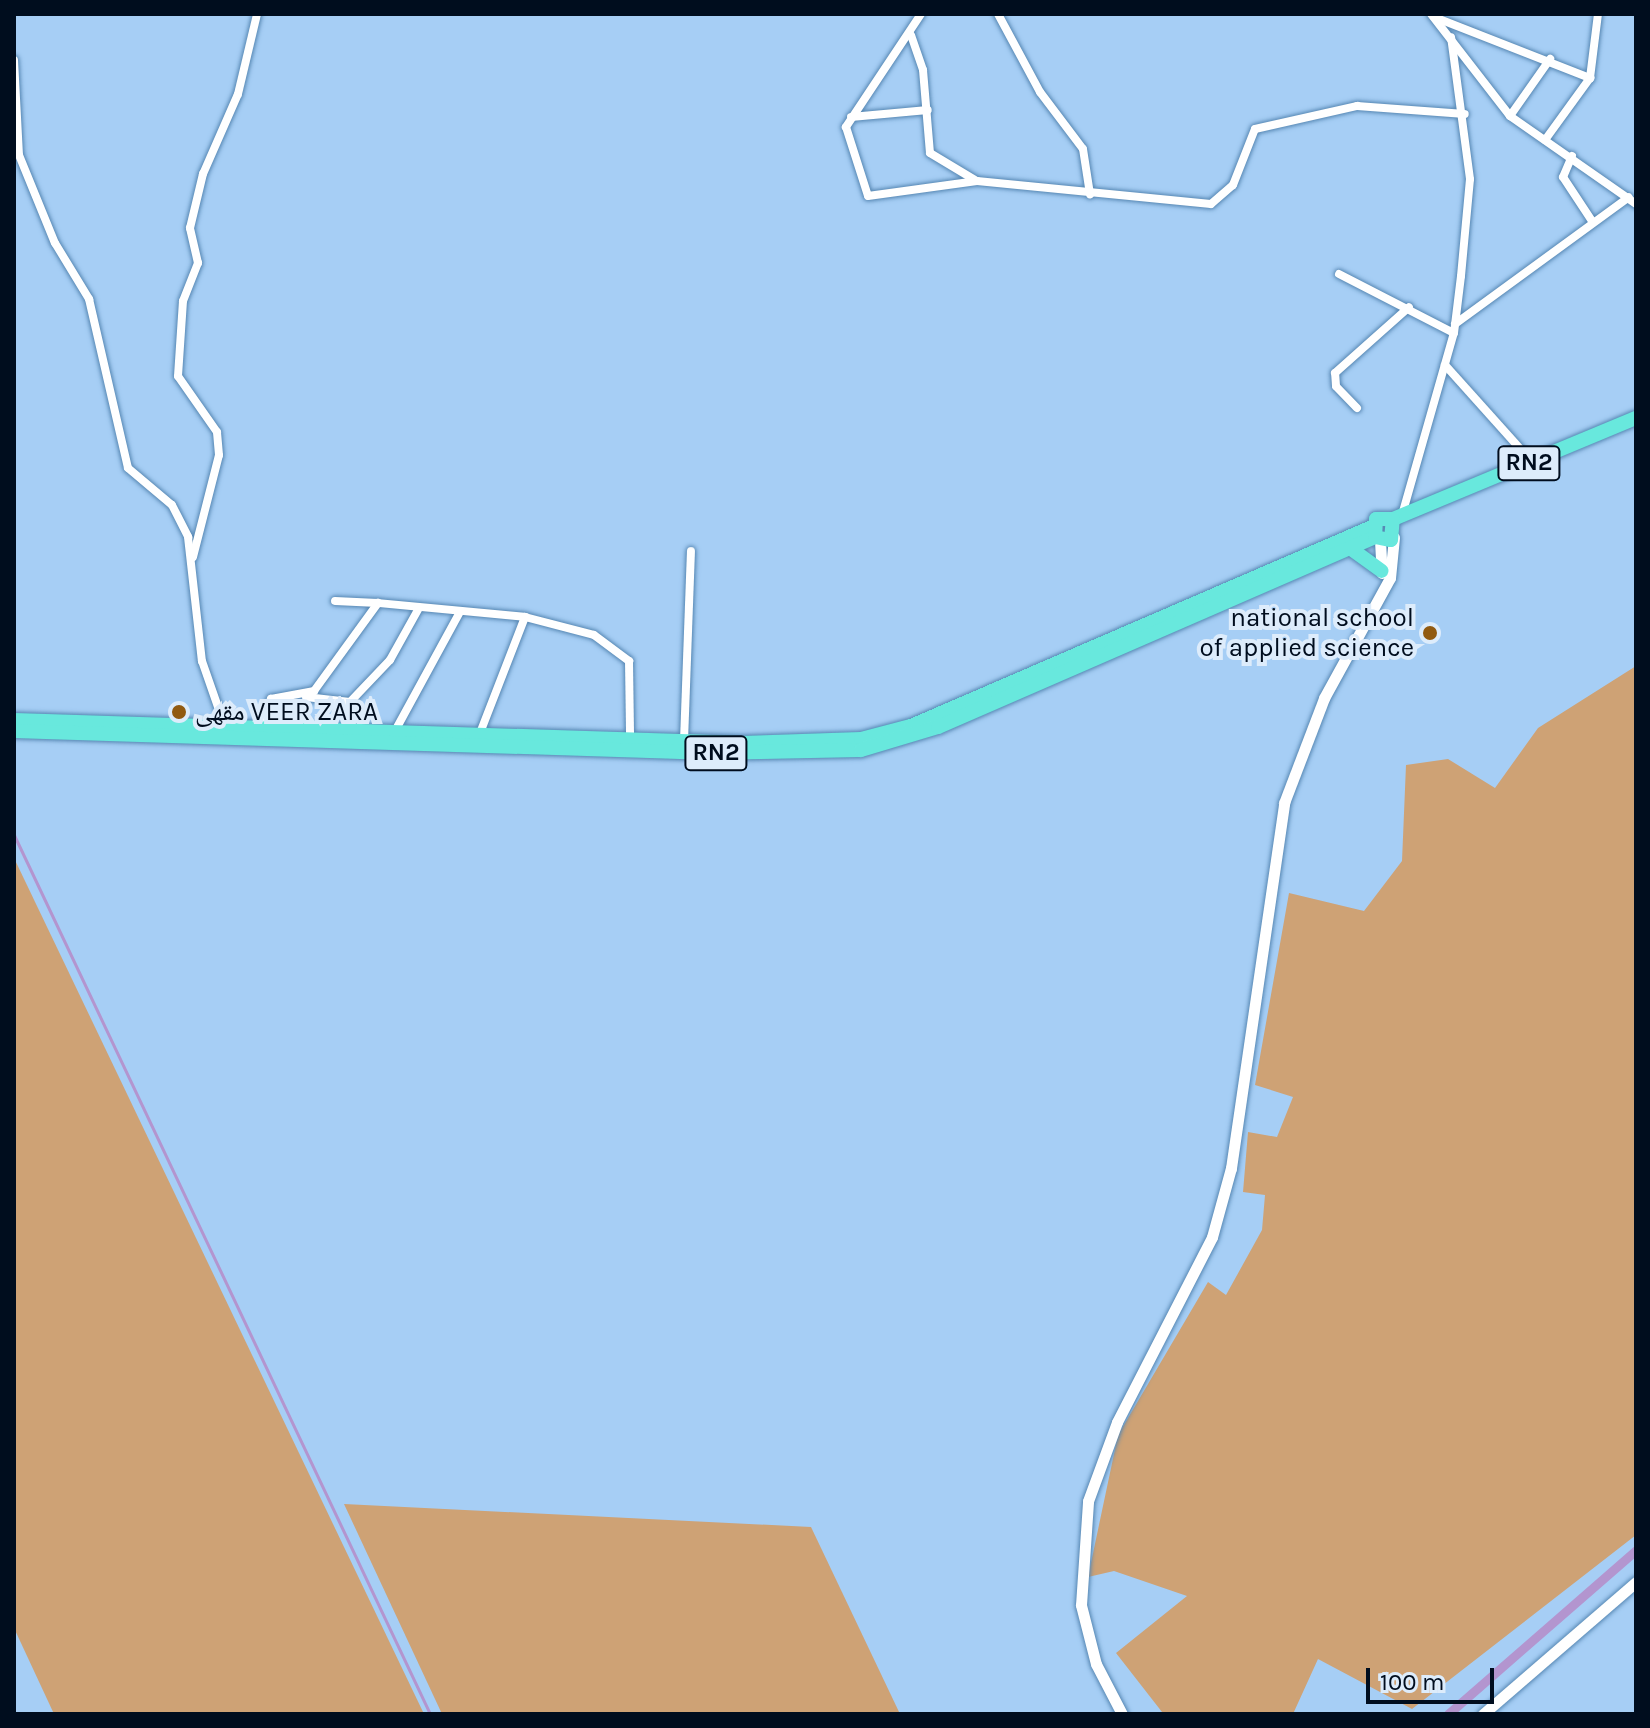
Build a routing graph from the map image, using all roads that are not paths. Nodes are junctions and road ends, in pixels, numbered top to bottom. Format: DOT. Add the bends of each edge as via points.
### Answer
graph roads {
  1 [pos="257,14"];
  2 [pos="921,14"];
  3 [pos="998,14"];
  4 [pos="1598,14"];
  5 [pos="1432,16"];
  6 [pos="911,35"];
  7 [pos="1451,37"];
  8 [pos="1550,59"];
  9 [pos="14,60"];
  10 [pos="1590,78"];
  11 [pos="928,110"];
  12 [pos="1465,114"];
  13 [pos="1510,116"];
  14 [pos="851,117"];
  15 [pos="1545,140"];
  16 [pos="1572,156"];
  17 [pos="977,181"];
  18 [pos="1090,194"];
  19 [pos="1632,200"];
  20 [pos="1592,221"];
  21 [pos="1339,274"];
  22 [pos="1409,307"];
  23 [pos="1454,328"];
  24 [pos="1445,365"];
  25 [pos="1357,408"];
  26 [pos="1636,418"];
  27 [pos="1532,462"];
  28 [pos="1388,529"];
  29 [pos="1350,548"];
  30 [pos="691,551"];
  31 [pos="193,558"];
  32 [pos="1382,571"];
  33 [pos="1383,590"];
  34 [pos="335,601"];
  35 [pos="378,603"];
  36 [pos="419,608"];
  37 [pos="460,612"];
  38 [pos="525,617"];
  39 [pos="304,697"];
  40 [pos="14,720"];
  41 [pos="225,727"];
  42 [pos="258,728"];
  43 [pos="14,731"];
  44 [pos="395,731"];
  45 [pos="480,733"];
  46 [pos="630,737"];
  47 [pos="684,741"];
  48 [pos="1636,1582"];
  49 [pos="1122,1714"];
  50 [pos="1483,1714"];
  1 -- 31 [label="street" via="238,94 190,228 199,257 183,301 178,376 183,393 217,432 219,455"];
  2 -- 6 [label="street"];
  3 -- 18 [label="street" via="1040,92 1083,149"];
  4 -- 10 [label="street"];
  5 -- 7 [label="street"];
  5 -- 8 [label="street"];
  6 -- 11 [label="street"];
  6 -- 14 [label="street"];
  7 -- 12 [label="street"];
  7 -- 13 [label="street"];
  8 -- 10 [label="street"];
  8 -- 13 [label="street"];
  9 -- 31 [label="street" via="19,155 55,243 89,299 128,468 172,505"];
  10 -- 15 [label="street"];
  11 -- 14 [label="street"];
  11 -- 17 [label="street" via="933,159"];
  12 -- 18 [label="street" via="1357,106 1255,129 1233,185 1211,204"];
  12 -- 23 [label="street" via="1470,179"];
  13 -- 15 [label="street"];
  14 -- 17 [label="street" via="844,135 868,196"];
  15 -- 16 [label="street"];
  16 -- 19 [label="street"];
  16 -- 20 [label="street" via="1563,177"];
  17 -- 18 [label="street"];
  19 -- 20 [label="street"];
  20 -- 23 [label="street"];
  21 -- 22 [label="street"];
  22 -- 23 [label="street"];
  22 -- 25 [label="street" via="1335,373 1336,386"];
  23 -- 24 [label="street"];
  24 -- 27 [label="street"];
  24 -- 28 [label="street"];
  26 -- 27 [label="highway, RN2"];
  27 -- 28 [label="highway, RN2"];
  28 -- 29 [label="highway, RN2"];
  28 -- 32 [label="street"];
  28 -- 33 [label="street" via="1393,568"];
  28 -- 47 [label="highway, RN2" via="911,726 836,742"];
  29 -- 32 [label="highway"];
  29 -- 43 [label="highway, RN2" via="938,727 861,750 712,753"];
  30 -- 47 [label="street"];
  31 -- 41 [label="street" via="202,661"];
  32 -- 33 [label="street"];
  33 -- 49 [label="street" via="1324,698 1284,803 1231,1168 1212,1237 1117,1422 1088,1501 1077,1570 1081,1605 1096,1664"];
  34 -- 35 [label="street"];
  35 -- 36 [label="street"];
  35 -- 39 [label="street"];
  36 -- 37 [label="street"];
  36 -- 39 [label="street" via="390,660 350,702"];
  37 -- 38 [label="street"];
  37 -- 44 [label="street"];
  38 -- 45 [label="street"];
  38 -- 46 [label="street" via="594,635 629,661"];
  39 -- 42 [label="street" via="271,699"];
  40 -- 41 [label="highway, RN2"];
  41 -- 42 [label="highway, RN2"];
  42 -- 44 [label="highway, RN2"];
  44 -- 45 [label="highway, RN2"];
  45 -- 46 [label="highway, RN2"];
  46 -- 47 [label="highway, RN2"];
  48 -- 50 [label="street"];
}
